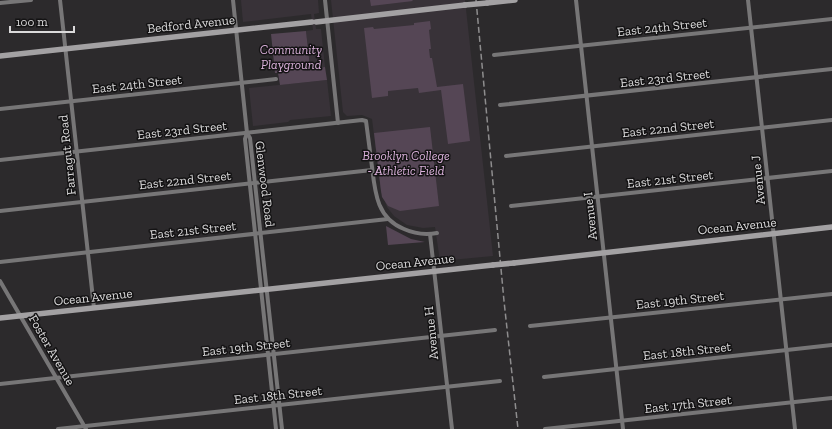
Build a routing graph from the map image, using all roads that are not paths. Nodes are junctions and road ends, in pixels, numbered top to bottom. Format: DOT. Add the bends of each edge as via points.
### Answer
graph roads {
  1 [pos="31,0"];
  2 [pos="60,0"];
  3 [pos="233,0"];
  4 [pos="325,0"];
  5 [pos="514,0"];
  6 [pos="576,0"];
  7 [pos="748,0"];
  8 [pos="0,3"];
  9 [pos="832,18"];
  10 [pos="327,21"];
  11 [pos="751,27"];
  12 [pos="236,31"];
  13 [pos="581,46"];
  14 [pos="66,49"];
  15 [pos="494,55"];
  16 [pos="0,56"];
  17 [pos="832,69"];
  18 [pos="757,78"];
  19 [pos="276,79"];
  20 [pos="242,83"];
  21 [pos="587,96"];
  22 [pos="71,101"];
  23 [pos="500,105"];
  24 [pos="0,109"];
  25 [pos="832,120"];
  26 [pos="338,123"];
  27 [pos="762,128"];
  28 [pos="247,133"];
  29 [pos="592,146"];
  30 [pos="77,152"];
  31 [pos="506,156"];
  32 [pos="0,160"];
  33 [pos="372,170"];
  34 [pos="832,171"];
  35 [pos="768,178"];
  36 [pos="256,183"];
  37 [pos="250,184"];
  38 [pos="598,196"];
  39 [pos="82,202"];
  40 [pos="511,206"];
  41 [pos="0,211"];
  42 [pos="388,219"];
  43 [pos="832,227"];
  44 [pos="261,233"];
  45 [pos="437,233"];
  46 [pos="774,233"];
  47 [pos="255,234"];
  48 [pos="430,234"];
  49 [pos="88,252"];
  50 [pos="604,252"];
  51 [pos="0,262"];
  52 [pos="434,271"];
  53 [pos="0,280"];
  54 [pos="264,290"];
  55 [pos="832,294"];
  56 [pos="781,299"];
  57 [pos="94,308"];
  58 [pos="21,316"];
  59 [pos="0,318"];
  60 [pos="611,318"];
  61 [pos="530,326"];
  62 [pos="495,330"];
  63 [pos="442,336"];
  64 [pos="832,345"];
  65 [pos="786,350"];
  66 [pos="274,354"];
  67 [pos="268,355"];
  68 [pos="616,369"];
  69 [pos="544,377"];
  70 [pos="57,378"];
  71 [pos="500,381"];
  72 [pos="0,384"];
  73 [pos="447,387"];
  74 [pos="832,398"];
  75 [pos="792,402"];
  76 [pos="280,405"];
  77 [pos="274,406"];
  78 [pos="622,421"];
  79 [pos="85,428"];
  80 [pos="58,429"];
  81 [pos="276,429"];
  82 [pos="282,429"];
  83 [pos="452,429"];
  84 [pos="546,429"];
  85 [pos="623,429"];
  86 [pos="795,429"];
  1 -- 8 [label="street"];
  2 -- 14 [label="street, Farragut Road"];
  3 -- 12 [label="street, Glenwood Road"];
  4 -- 10 [label="street"];
  5 -- 10 [label="main road, Bedford Avenue, bridge"];
  6 -- 13 [label="street, Avenue I"];
  7 -- 11 [label="street, Avenue J"];
  9 -- 11 [label="street, East 24th Street"];
  10 -- 12 [label="main road, Bedford Avenue"];
  10 -- 26 [label="street"];
  11 -- 13 [label="street, East 24th Street"];
  11 -- 18 [label="street, Avenue J"];
  12 -- 14 [label="main road, Bedford Avenue"];
  12 -- 20 [label="street, Glenwood Road"];
  13 -- 15 [label="street, East 24th Street"];
  13 -- 21 [label="street, Avenue I"];
  14 -- 16 [label="main road, Bedford Avenue"];
  14 -- 22 [label="street, Farragut Road"];
  17 -- 18 [label="street, East 23rd Street"];
  18 -- 21 [label="street, East 23rd Street"];
  18 -- 27 [label="street, Avenue J"];
  19 -- 20 [label="street, East 24th Street"];
  20 -- 22 [label="street, East 24th Street"];
  20 -- 28 [label="street, Glenwood Road"];
  21 -- 23 [label="street, East 23rd Street"];
  21 -- 29 [label="street, Avenue I"];
  22 -- 24 [label="street, East 24th Street"];
  22 -- 30 [label="street, Farragut Road"];
  25 -- 27 [label="street, East 22nd Street"];
  26 -- 28 [label="street, East 23rd Street"];
  26 -- 33 [label="street, East 23rd Street" via="366,121"];
  27 -- 29 [label="street, East 22nd Street"];
  27 -- 35 [label="street, Avenue J"];
  28 -- 30 [label="street, East 23rd Street"];
  28 -- 36 [label="street, Glenwood Road" via="250,138"];
  28 -- 37 [label="street, Glenwood Road" via="245,139"];
  29 -- 31 [label="street, East 22nd Street"];
  29 -- 38 [label="street, Avenue I"];
  30 -- 32 [label="street, East 23rd Street"];
  30 -- 39 [label="street, Farragut Road"];
  33 -- 36 [label="street, East 22nd Street"];
  33 -- 42 [label="street" via="377,197"];
  34 -- 35 [label="street, East 21st Street"];
  35 -- 38 [label="street, East 21st Street"];
  35 -- 46 [label="street, Avenue J"];
  36 -- 37 [label="street, East 22nd Street"];
  36 -- 44 [label="street, Glenwood Road"];
  37 -- 39 [label="street, East 22nd Street"];
  37 -- 47 [label="street, Glenwood Road"];
  38 -- 40 [label="street, East 21st Street"];
  38 -- 50 [label="street, Avenue I"];
  39 -- 41 [label="street, East 22nd Street"];
  39 -- 49 [label="street, Farragut Road"];
  42 -- 44 [label="street, East 21st Street"];
  42 -- 48 [label="street" via="408,231"];
  43 -- 46 [label="main road, Ocean Avenue"];
  44 -- 47 [label="street, East 21st Street"];
  44 -- 54 [label="street, Glenwood Road"];
  45 -- 48 [label="street"];
  46 -- 50 [label="main road, Ocean Avenue"];
  46 -- 56 [label="street, Avenue J"];
  47 -- 49 [label="street, East 21st Street"];
  47 -- 54 [label="street, Glenwood Road"];
  48 -- 52 [label="street, Avenue H"];
  49 -- 51 [label="street, East 21st Street"];
  49 -- 57 [label="street, Farragut Road"];
  50 -- 52 [label="main road, Ocean Avenue, bridge"];
  50 -- 60 [label="street, Avenue I"];
  52 -- 54 [label="main road, Ocean Avenue"];
  52 -- 63 [label="street, Avenue H"];
  53 -- 58 [label="street, Foster Avenue"];
  54 -- 57 [label="main road, Ocean Avenue"];
  54 -- 66 [label="street, Glenwood Road"];
  54 -- 67 [label="street, Glenwood Road"];
  55 -- 56 [label="street, East 19th Street"];
  56 -- 60 [label="street, East 19th Street"];
  56 -- 65 [label="street, Avenue J"];
  57 -- 58 [label="main road, Ocean Avenue"];
  58 -- 59 [label="main road, Ocean Avenue"];
  58 -- 70 [label="street, Foster Avenue"];
  60 -- 61 [label="street, East 19th Street"];
  60 -- 68 [label="street, Avenue I"];
  62 -- 63 [label="street, East 19th Street"];
  63 -- 66 [label="street, East 19th Street"];
  63 -- 73 [label="street, Avenue H"];
  64 -- 65 [label="street, East 18th Street"];
  65 -- 68 [label="street, East 18th Street"];
  65 -- 75 [label="street, Avenue J"];
  66 -- 67 [label="street, East 19th Street"];
  66 -- 76 [label="street, Glenwood Road"];
  67 -- 70 [label="street, East 19th Street"];
  67 -- 77 [label="street, Glenwood Road"];
  68 -- 69 [label="street, East 18th Street"];
  68 -- 78 [label="street, Avenue I"];
  70 -- 72 [label="street, East 19th Street"];
  70 -- 79 [label="street, Foster Avenue"];
  71 -- 73 [label="street, East 18th Street"];
  73 -- 76 [label="street, East 18th Street"];
  73 -- 83 [label="street, Avenue H"];
  74 -- 75 [label="street, East 17th Street"];
  75 -- 78 [label="street, East 17th Street"];
  75 -- 86 [label="street, Avenue J"];
  76 -- 77 [label="street, East 18th Street"];
  76 -- 82 [label="street, Glenwood Road"];
  77 -- 79 [label="street, East 18th Street"];
  77 -- 81 [label="street, Glenwood Road"];
  78 -- 84 [label="street, East 17th Street"];
  78 -- 85 [label="street, Avenue I"];
  79 -- 80 [label="street, East 18th Street"];
}
